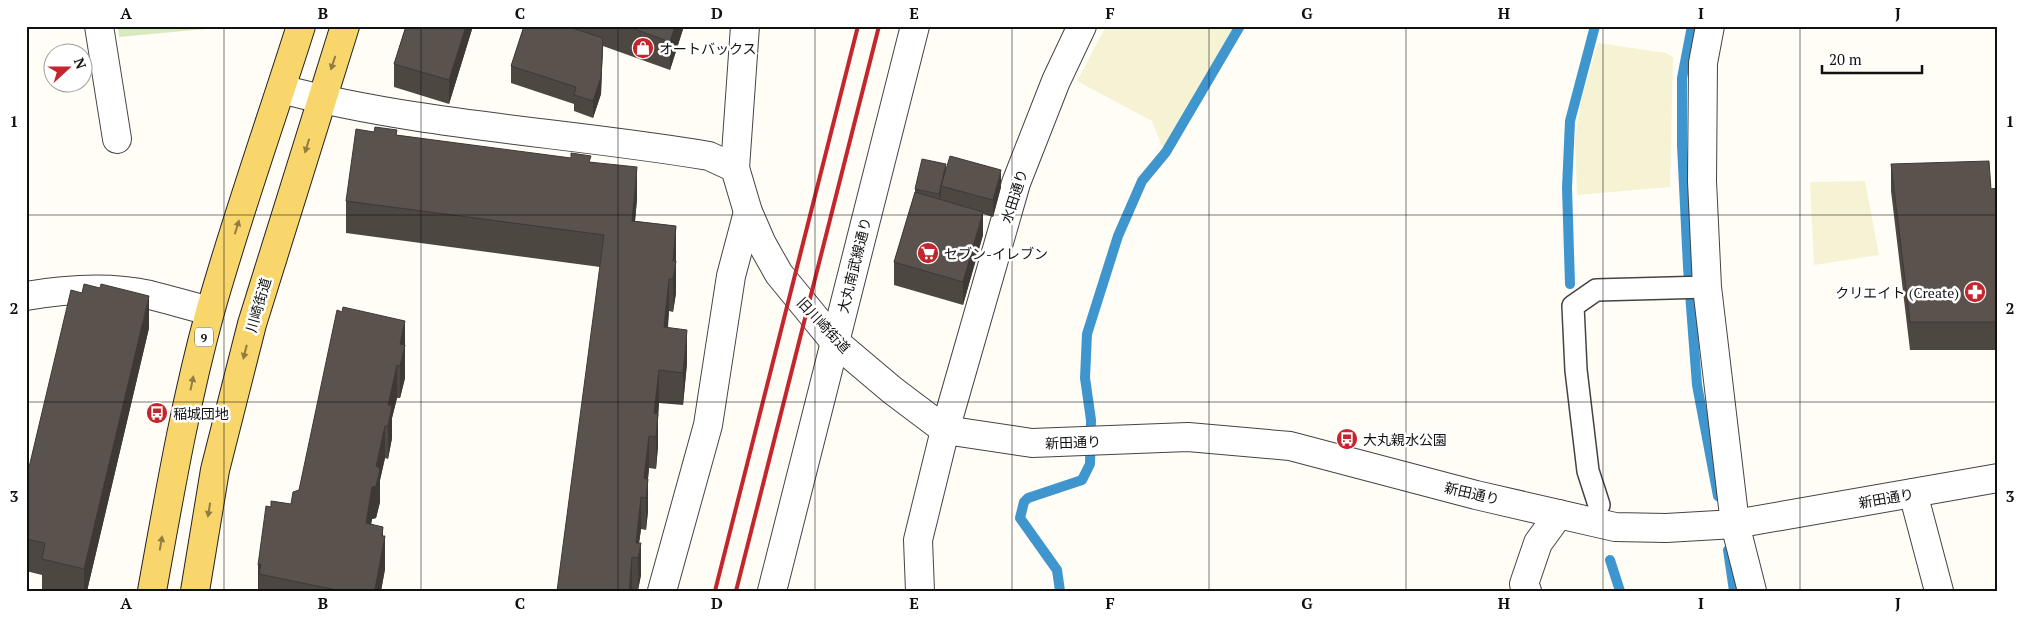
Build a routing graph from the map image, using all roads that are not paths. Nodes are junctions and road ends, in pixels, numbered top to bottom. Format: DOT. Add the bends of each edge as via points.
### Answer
graph roads {
  1 [pos="99,26"];
  2 [pos="302,26"];
  3 [pos="345,26"];
  4 [pos="745,26"];
  5 [pos="915,26"];
  6 [pos="1082,26"];
  7 [pos="1710,26"];
  8 [pos="281,89"];
  9 [pos="322,100"];
  10 [pos="117,139"];
  11 [pos="735,168"];
  12 [pos="748,212"];
  13 [pos="1701,287"];
  14 [pos="26,296"];
  15 [pos="210,311"];
  16 [pos="834,341"];
  17 [pos="946,430"];
  18 [pos="1998,478"];
  19 [pos="1913,493"];
  20 [pos="1599,505"];
  21 [pos="1559,514"];
  22 [pos="1736,524"];
  23 [pos="152,591"];
  24 [pos="195,591"];
  25 [pos="662,591"];
  26 [pos="772,591"];
  27 [pos="920,591"];
  28 [pos="1527,591"];
  29 [pos="1752,591"];
  30 [pos="1939,591"];
  1 -- 10 [label="street"];
  2 -- 8 [label="main road, 9"];
  3 -- 9 [label="main road, 川崎街道, one-way"];
  4 -- 11 [label="street, 旧川崎街道"];
  5 -- 16 [label="street, 大丸南武線通り"];
  6 -- 17 [label="street, 水田通り" via="1056,81 1016,183"];
  7 -- 13 [label="street" via="1703,63"];
  8 -- 9 [label="street"];
  15 -- 8 [label="main road, 9, one-way"];
  9 -- 11 [label="street" via="408,116 695,153"];
  9 -- 24 [label="main road, 川崎街道, one-way" via="252,324 216,470"];
  11 -- 12 [label="street, 旧川崎街道"];
  12 -- 16 [label="street, 旧川崎街道" via="778,274"];
  12 -- 25 [label="street" via="731,276 708,425"];
  13 -- 20 [label="street" via="1596,290 1573,306 1576,370 1588,470"];
  13 -- 22 [label="street"];
  14 -- 15 [label="street" via="61,290 102,289 149,295"];
  23 -- 15 [label="main road, 9, one-way" via="180,441"];
  16 -- 17 [label="street, 旧川崎街道"];
  16 -- 26 [label="street, 大丸南武線通り"];
  17 -- 21 [label="street, 新田通り" via="1032,443 1188,437 1290,446"];
  17 -- 27 [label="street" via="918,540"];
  18 -- 19 [label="street, 新田通り"];
  19 -- 22 [label="street, 新田通り"];
  19 -- 30 [label="street"];
  21 -- 22 [label="street, 新田通り" via="1615,527"];
  21 -- 28 [label="street" via="1538,543 1524,584"];
  22 -- 29 [label="street"];
}
